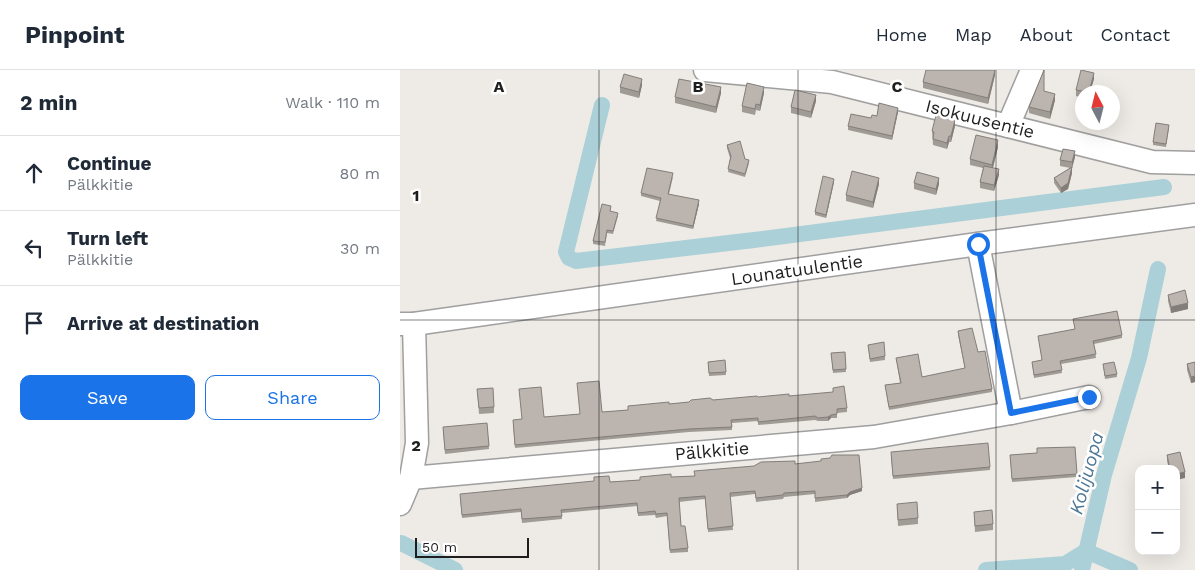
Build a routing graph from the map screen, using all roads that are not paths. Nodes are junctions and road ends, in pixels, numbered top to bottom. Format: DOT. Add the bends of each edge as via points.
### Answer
graph roads {
  1 [pos="705,70"];
  2 [pos="1032,70"];
  3 [pos="834,76"];
  4 [pos="1008,126"];
  5 [pos="1195,163"];
  6 [pos="1195,216"];
  7 [pos="978,244"];
  8 [pos="407,324"];
  9 [pos="1089,397"];
  10 [pos="1011,413"];
  11 [pos="411,478"];
  12 [pos="400,504"];
  1 -- 3 [label="street, Isokuusentie"];
  2 -- 4 [label="street"];
  3 -- 4 [label="street, Isokuusentie"];
  4 -- 5 [label="street, Isokuusentie" via="1152,162"];
  6 -- 7 [label="street, Lounatuulentie"];
  7 -- 8 [label="street, Lounatuulentie"];
  7 -- 10 [label="street"];
  8 -- 11 [label="street" via="417,443"];
  9 -- 10 [label="street, Pälkkitie"];
  10 -- 11 [label="street, Pälkkitie" via="874,437"];
  11 -- 12 [label="street"];
}
